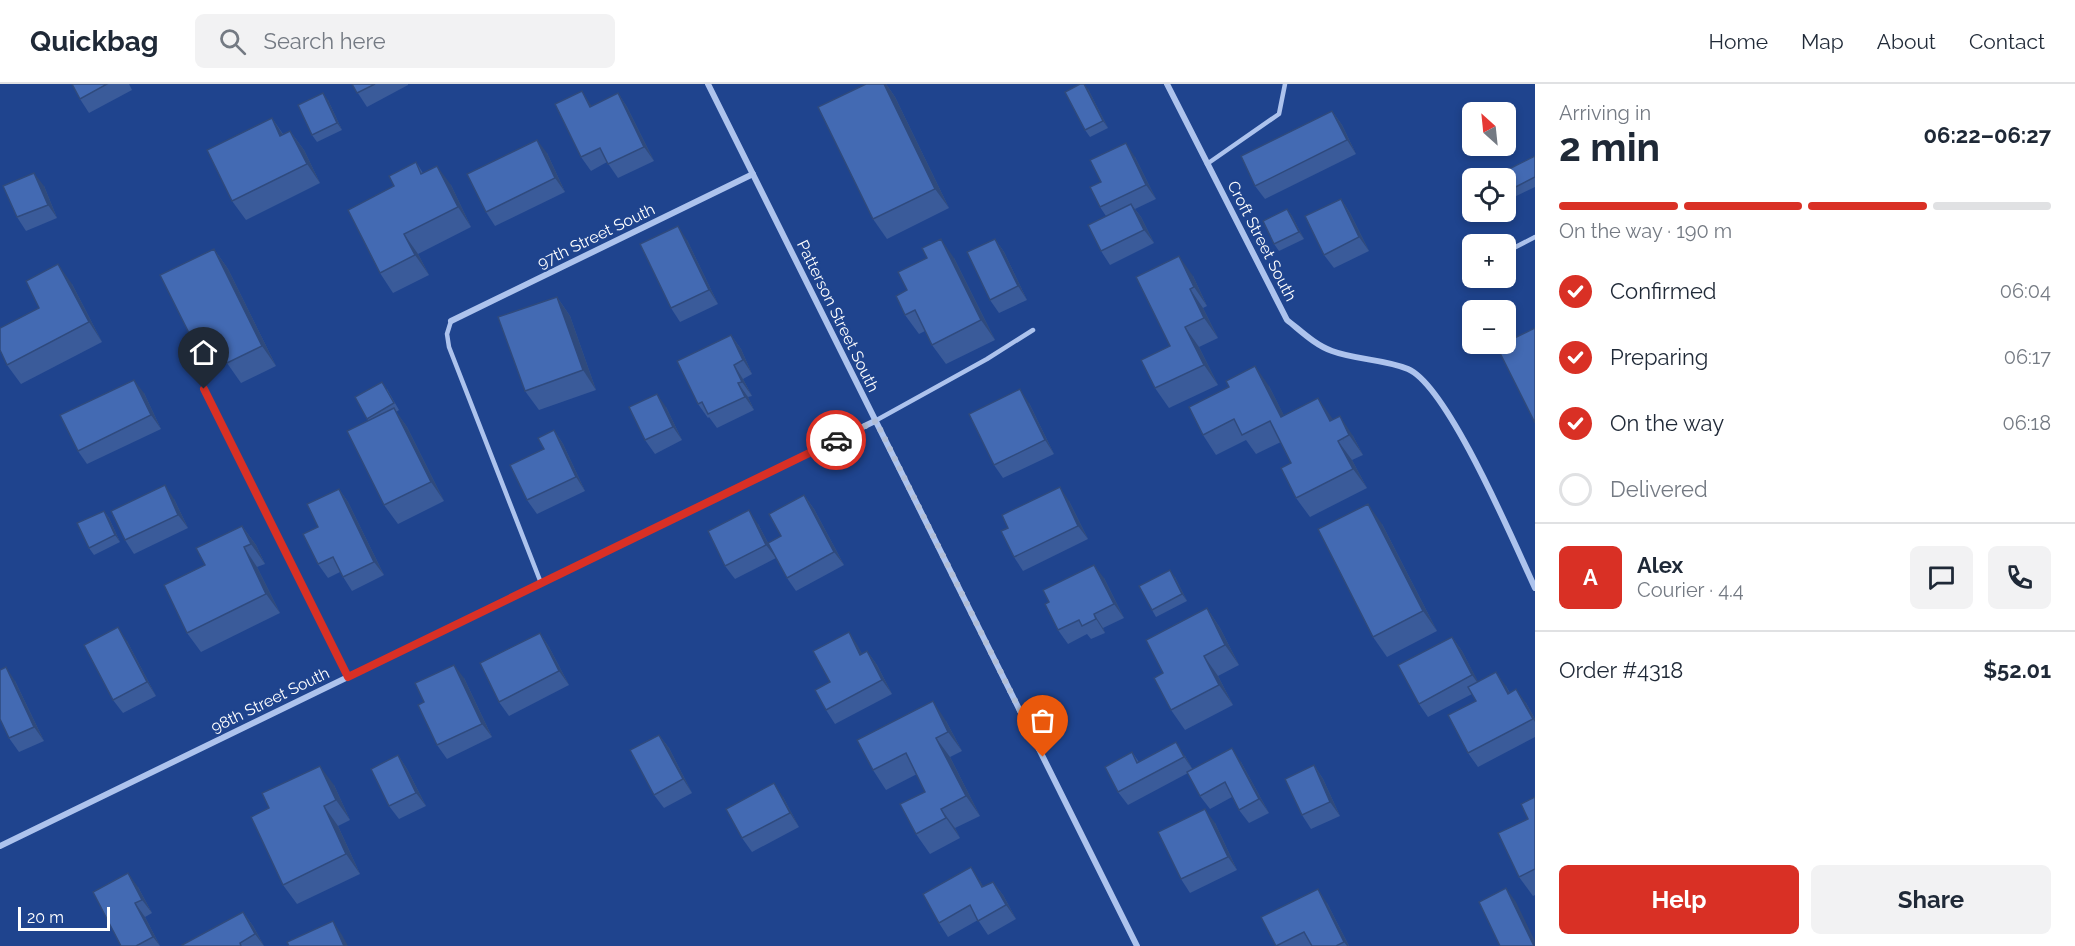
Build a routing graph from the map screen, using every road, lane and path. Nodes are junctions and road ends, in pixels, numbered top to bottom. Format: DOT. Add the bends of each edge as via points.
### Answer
graph roads {
  1 [pos="708,84"];
  2 [pos="1167,84"];
  3 [pos="1285,84"];
  4 [pos="1207,164"];
  5 [pos="753,174"];
  6 [pos="1535,237"];
  7 [pos="1516,247"];
  8 [pos="451,321"];
  9 [pos="1033,330"];
  10 [pos="204,389"];
  11 [pos="876,421"];
  12 [pos="541,583"];
  13 [pos="1535,588"];
  14 [pos="348,677"];
  15 [pos="0,846"];
  16 [pos="1137,946"];
  1 -- 5 [label="street, Patterson Street South"];
  2 -- 4 [label="street, Croft Street South"];
  3 -- 4 [label="lane" via="1279,114"];
  4 -- 13 [label="street, Croft Street South" via="1287,320 1332,351 1421,376 1436,395 1474,458"];
  5 -- 8 [label="street, 97th Street South"];
  5 -- 11 [label="street, Patterson Street South"];
  6 -- 7 [label="lane"];
  8 -- 12 [label="lane" via="449,347"];
  9 -- 11 [label="lane"];
  10 -- 14 [label="street"];
  11 -- 12 [label="street, 98th Street South"];
  11 -- 16 [label="street, Patterson Street South"];
  12 -- 14 [label="street, 98th Street South"];
  14 -- 15 [label="street, 98th Street South"];
}
